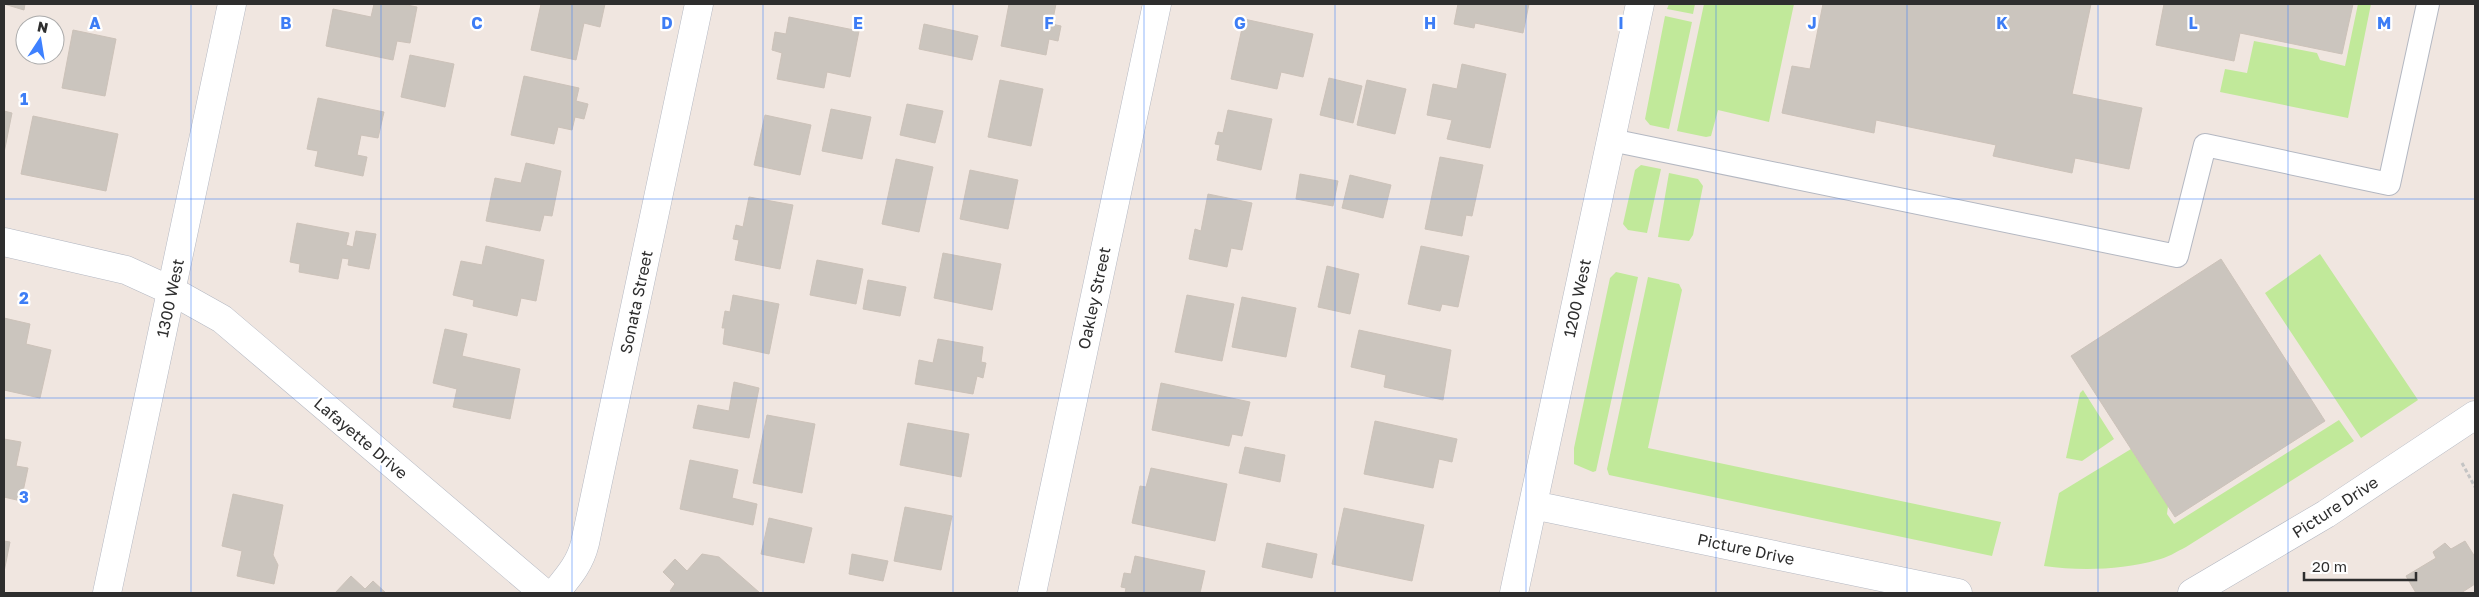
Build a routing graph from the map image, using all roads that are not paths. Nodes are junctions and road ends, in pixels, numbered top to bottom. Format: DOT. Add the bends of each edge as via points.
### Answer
graph roads {
  1 [pos="232,4"];
  2 [pos="699,4"];
  3 [pos="1157,4"];
  4 [pos="1640,4"];
  5 [pos="2428,4"];
  6 [pos="1611,140"];
  7 [pos="4,242"];
  8 [pos="172,291"];
  9 [pos="2475,415"];
  10 [pos="1533,505"];
  11 [pos="107,593"];
  12 [pos="544,593"];
  13 [pos="555,593"];
  14 [pos="1032,593"];
  15 [pos="1514,593"];
  16 [pos="1958,593"];
  17 [pos="2192,593"];
  1 -- 8 [label="street, 1300 West"];
  2 -- 13 [label="street, Sonata Street" via="582,557"];
  3 -- 14 [label="street, Oakley Street"];
  4 -- 6 [label="street, 1200 West"];
  5 -- 6 [label="lane" via="2389,184 2205,145 2177,256"];
  6 -- 10 [label="street, 1200 West"];
  7 -- 8 [label="street, Lafayette Drive" via="110,264"];
  8 -- 11 [label="street, 1300 West"];
  8 -- 12 [label="street, Lafayette Drive" via="222,320"];
  9 -- 17 [label="street, Picture Drive" via="2326,514"];
  10 -- 15 [label="street, 1200 West"];
  10 -- 16 [label="street, Picture Drive"];
}
